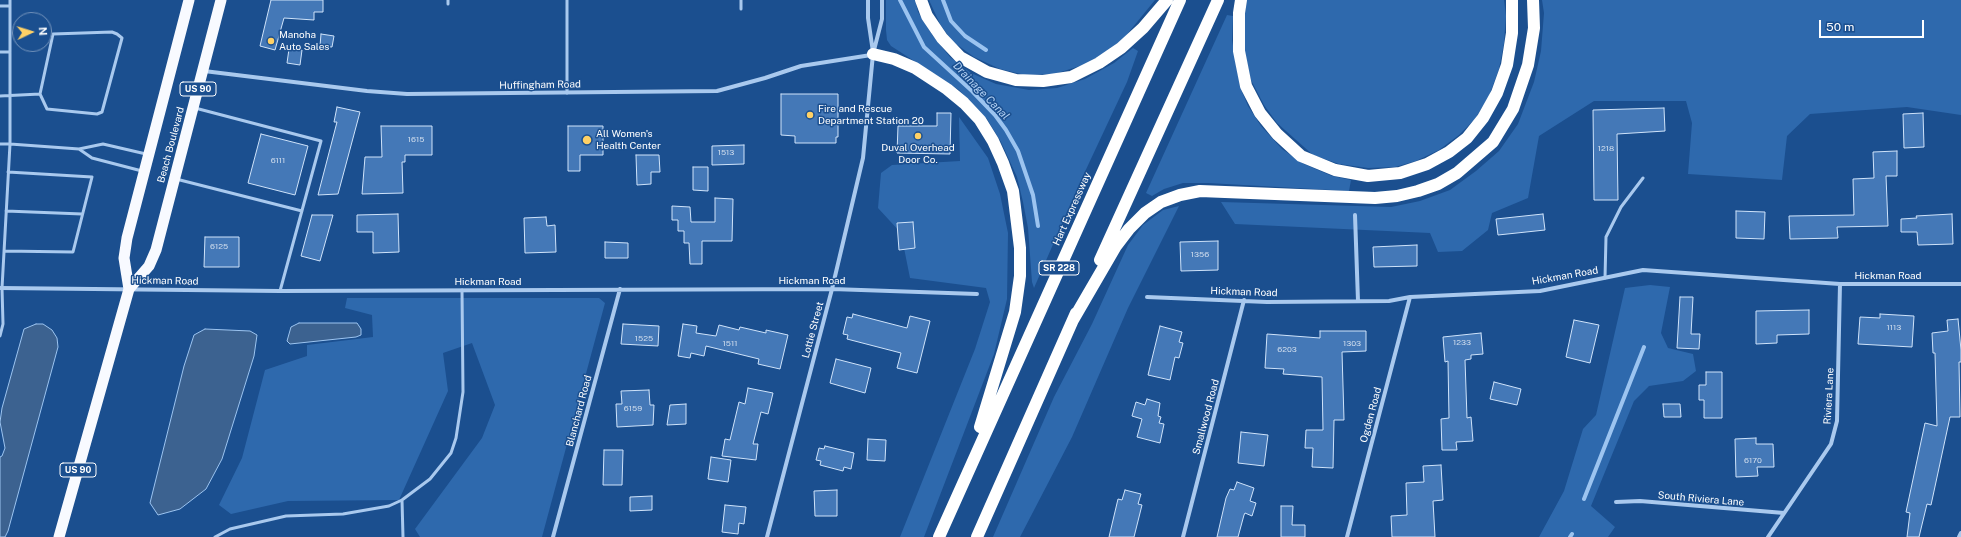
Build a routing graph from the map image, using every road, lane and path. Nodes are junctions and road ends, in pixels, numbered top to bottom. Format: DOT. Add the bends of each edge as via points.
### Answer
graph roads {
  1 [pos="10,0"];
  2 [pos="189,0"];
  3 [pos="221,0"];
  4 [pos="448,0"];
  5 [pos="567,0"];
  6 [pos="741,0"];
  7 [pos="868,0"];
  8 [pos="882,0"];
  9 [pos="921,0"];
  10 [pos="1167,0"];
  11 [pos="1180,0"];
  12 [pos="1218,0"];
  13 [pos="1241,0"];
  14 [pos="1512,0"];
  15 [pos="1533,0"];
  16 [pos="448,4"];
  17 [pos="0,6"];
  18 [pos="10,6"];
  19 [pos="741,9"];
  20 [pos="0,52"];
  21 [pos="10,52"];
  22 [pos="873,54"];
  23 [pos="203,70"];
  24 [pos="567,93"];
  25 [pos="40,94"];
  26 [pos="0,96"];
  27 [pos="10,96"];
  28 [pos="193,108"];
  29 [pos="0,144"];
  30 [pos="10,144"];
  31 [pos="79,149"];
  32 [pos="148,155"];
  33 [pos="144,171"];
  34 [pos="8,172"];
  35 [pos="175,178"];
  36 [pos="1643,178"];
  37 [pos="6,211"];
  38 [pos="302,211"];
  39 [pos="82,214"];
  40 [pos="1355,215"];
  41 [pos="4,251"];
  42 [pos="1605,278"];
  43 [pos="1840,284"];
  44 [pos="1961,284"];
  45 [pos="1,288"];
  46 [pos="129,289"];
  47 [pos="620,289"];
  48 [pos="832,289"];
  49 [pos="462,290"];
  50 [pos="280,291"];
  51 [pos="977,294"];
  52 [pos="1147,297"];
  53 [pos="1410,297"];
  54 [pos="1244,300"];
  55 [pos="1358,301"];
  56 [pos="1073,320"];
  57 [pos="0,336"];
  58 [pos="963,482"];
  59 [pos="402,500"];
  60 [pos="1616,502"];
  61 [pos="1784,513"];
  62 [pos="1961,533"];
  63 [pos="59,537"];
  64 [pos="215,537"];
  65 [pos="403,537"];
  66 [pos="553,537"];
  67 [pos="767,537"];
  68 [pos="939,537"];
  69 [pos="977,537"];
  70 [pos="1183,537"];
  71 [pos="1347,537"];
  72 [pos="1768,537"];
  73 [pos="1960,537"];
  1 -- 18 [label="lane"];
  2 -- 32 [label="highway, Beach Boulevard / US 90"];
  3 -- 23 [label="highway, Beach Boulevard / US 90"];
  4 -- 16 [label="lane"];
  5 -- 24 [label="lane"];
  6 -- 19 [label="lane"];
  7 -- 22 [label="street, Lottie Street"];
  8 -- 22 [label="street, Lottie Street" via="882,19"];
  9 -- 10 [label="highway" via="927,16 942,38 960,57 987,72 1016,80 1043,81 1071,76 1099,63 1143,28"];
  11 -- 58 [label="highway, Hart Expressway / SR 228"];
  12 -- 56 [label="highway, SR 228"];
  13 -- 14 [label="highway" via="1238,51 1246,86 1260,113 1277,134 1301,156 1334,170 1368,176 1400,173 1427,164 1467,138 1483,118 1498,92 1507,65 1512,33"];
  15 -- 56 [label="highway" via="1534,28 1528,65 1513,109 1493,142 1457,174 1418,191 1382,198 1200,191 1161,202 1145,213 1116,246"];
  17 -- 18 [label="lane"];
  18 -- 21 [label="lane"];
  20 -- 21 [label="lane"];
  21 -- 27 [label="lane"];
  22 -- 24 [label="street, Huffingham Road" via="801,66 717,91"];
  22 -- 48 [label="street, Lottie Street" via="863,158"];
  22 -- 58 [label="highway" via="915,68 964,103 980,120 993,141 1013,192 1020,248 1016,312"];
  23 -- 24 [label="street, Huffingham Road" via="407,94"];
  23 -- 28 [label="highway, Beach Boulevard / US 90"];
  25 -- 25 [label="lane" via="47,109 97,114 102,112 122,38 112,32 52,34"];
  25 -- 27 [label="lane"];
  26 -- 27 [label="lane"];
  27 -- 30 [label="lane"];
  28 -- 35 [label="highway, Beach Boulevard / US 90"];
  28 -- 38 [label="lane" via="321,141"];
  29 -- 30 [label="lane"];
  30 -- 31 [label="lane"];
  30 -- 34 [label="lane"];
  31 -- 32 [label="lane" via="103,144"];
  31 -- 33 [label="lane" via="92,158"];
  32 -- 33 [label="highway, Beach Boulevard / US 90"];
  33 -- 46 [label="highway, Beach Boulevard / US 90" via="125,248 125,269"];
  34 -- 37 [label="lane"];
  34 -- 39 [label="lane" via="92,177"];
  35 -- 38 [label="lane"];
  35 -- 46 [label="highway, Beach Boulevard / US 90" via="153,258 144,274"];
  36 -- 42 [label="lane" via="1621,207 1606,237"];
  37 -- 39 [label="lane"];
  37 -- 41 [label="lane"];
  38 -- 50 [label="lane"];
  39 -- 41 [label="lane" via="73,252"];
  40 -- 55 [label="street"];
  41 -- 45 [label="lane"];
  42 -- 43 [label="street, Hickman Road" via="1643,270"];
  42 -- 53 [label="street, Hickman Road" via="1540,291"];
  43 -- 44 [label="street, Hickman Road"];
  43 -- 61 [label="street, Riviera Lane" via="1838,421 1831,444"];
  45 -- 46 [label="street, Hickman Road"];
  45 -- 57 [label="lane" via="3,324"];
  46 -- 50 [label="street, Hickman Road"];
  46 -- 63 [label="highway, Beach Boulevard / US 90"];
  47 -- 48 [label="street, Hickman Road"];
  47 -- 49 [label="street, Hickman Road"];
  47 -- 66 [label="street, Blanchard Road"];
  48 -- 51 [label="street, Hickman Road"];
  48 -- 67 [label="street, Lottie Street"];
  49 -- 50 [label="street, Hickman Road"];
  49 -- 59 [label="lane" via="463,392 456,438 451,453 430,479"];
  52 -- 54 [label="street, Hickman Road"];
  53 -- 55 [label="street, Hickman Road"];
  53 -- 71 [label="street, Ogden Road"];
  54 -- 55 [label="street, Hickman Road"];
  54 -- 70 [label="street, Smallwood Road"];
  56 -- 69 [label="highway, SR 228"];
  58 -- 68 [label="highway, Hart Expressway / SR 228"];
  59 -- 64 [label="lane" via="389,506 343,514 286,516 263,520 230,529"];
  59 -- 65 [label="lane"];
  60 -- 61 [label="street, South Riviera Lane" via="1640,501"];
  61 -- 72 [label="street, Riviera Lane"];
  62 -- 73 [label="street"];
}
